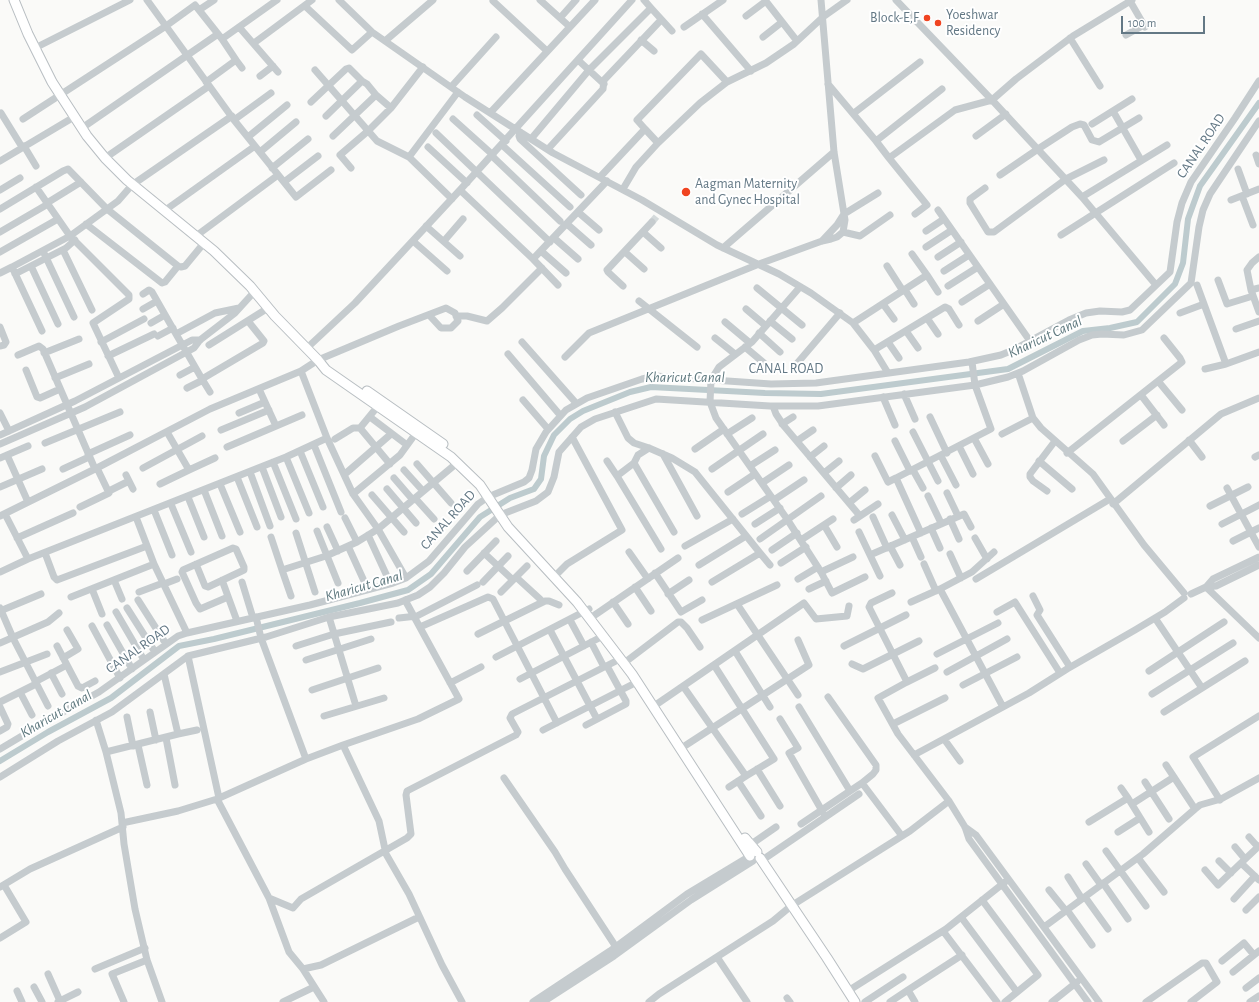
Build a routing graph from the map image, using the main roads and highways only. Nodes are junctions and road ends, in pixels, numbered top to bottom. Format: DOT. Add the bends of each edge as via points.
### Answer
graph roads {
  1 [pos="14,0"];
  2 [pos="318,360"];
  3 [pos="491,497"];
  4 [pos="501,514"];
  5 [pos="589,614"];
  6 [pos="624,660"];
  7 [pos="682,748"];
  8 [pos="756,858"];
  9 [pos="790,907"];
  10 [pos="849,1002"];
  11 [pos="855,1002"];
  1 -- 2 [label="main road" via="52,82 105,158 132,185 196,236 245,281"];
  2 -- 3 [label="main road" via="326,370 451,457"];
  2 -- 3 [label="main road" via="454,452 484,480"];
  3 -- 4 [label="main road"];
  4 -- 5 [label="main road" via="558,573"];
  4 -- 5 [label="main road" via="531,562"];
  5 -- 6 [label="main road"];
  5 -- 6 [label="main road" via="603,636"];
  6 -- 7 [label="main road"];
  6 -- 7 [label="main road" via="657,704"];
  7 -- 8 [label="main road"];
  7 -- 8 [label="main road" via="750,845"];
  8 -- 9 [label="main road" via="760,869"];
  9 -- 10 [label="main road"];
  9 -- 11 [label="main road"];
}
